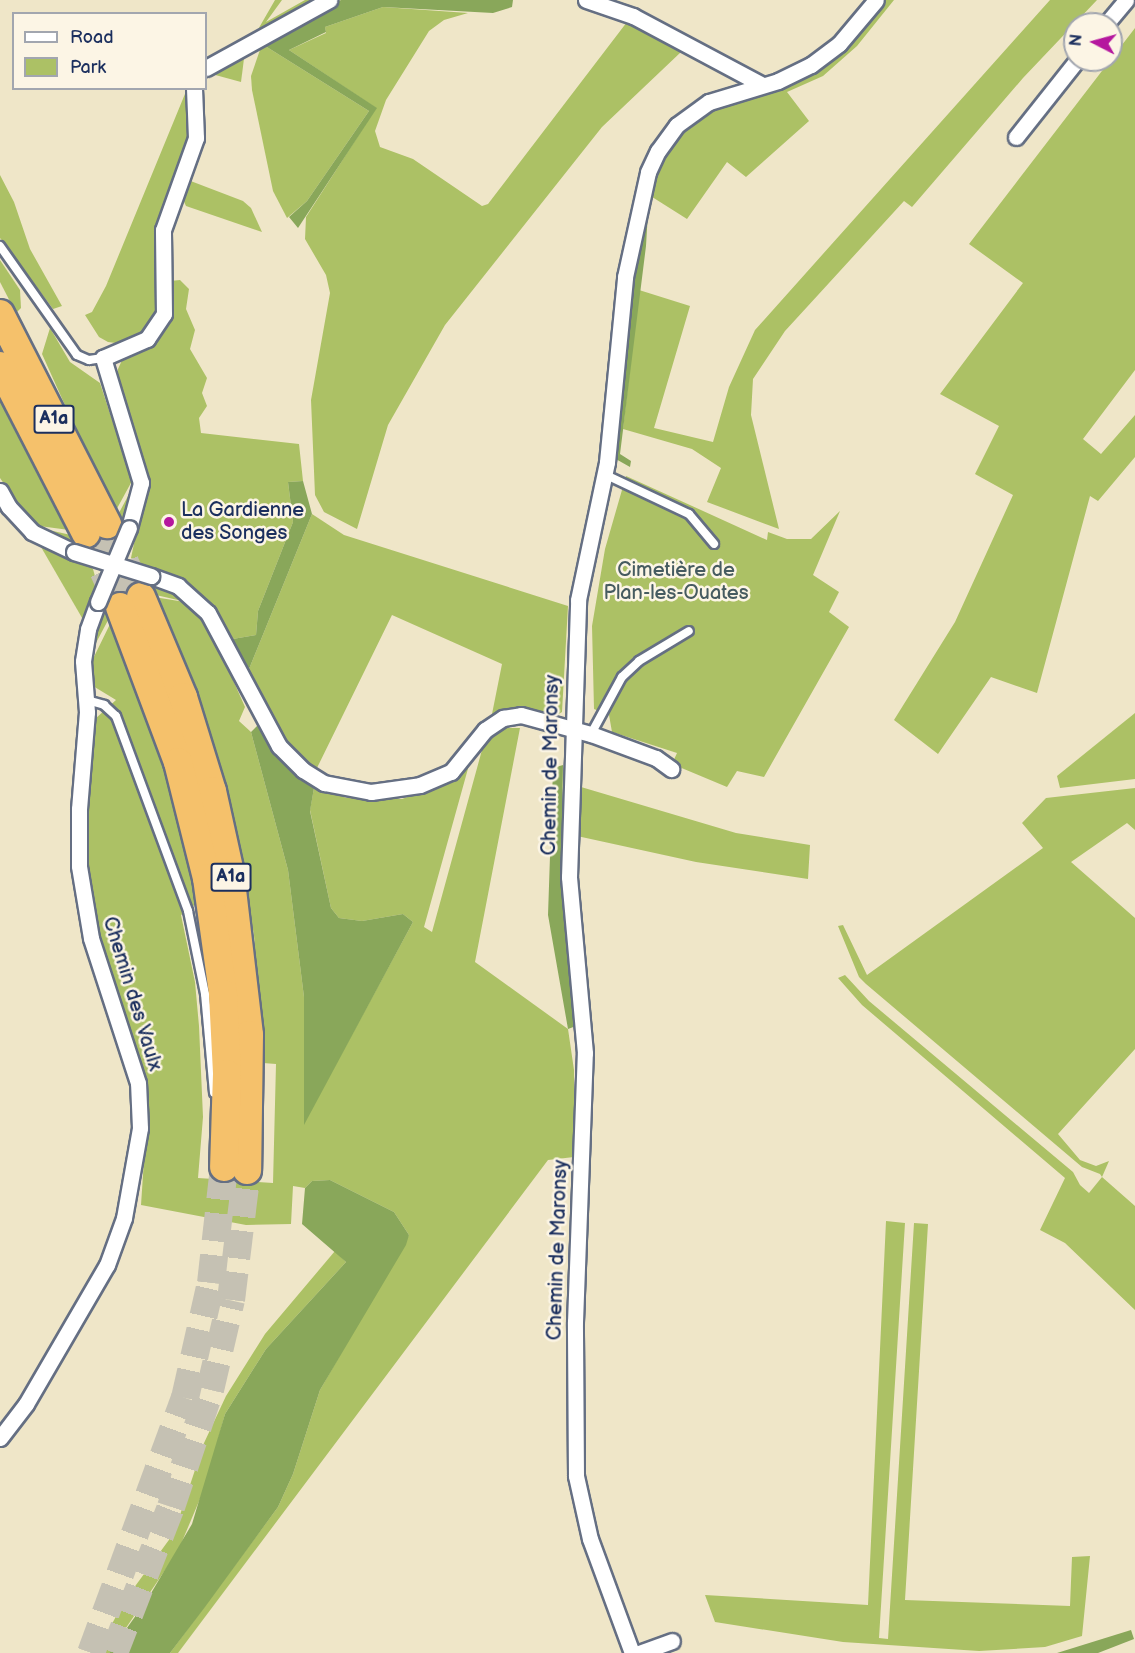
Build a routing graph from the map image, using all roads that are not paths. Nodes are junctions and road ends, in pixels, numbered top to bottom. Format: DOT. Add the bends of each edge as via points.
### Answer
graph roads {
  1 [pos="329,0"];
  2 [pos="585,0"];
  3 [pos="876,0"];
  4 [pos="1126,0"];
  5 [pos="1116,12"];
  6 [pos="207,67"];
  7 [pos="1067,72"];
  8 [pos="763,85"];
  9 [pos="194,90"];
  10 [pos="1016,137"];
  11 [pos="0,246"];
  12 [pos="0,314"];
  13 [pos="104,358"];
  14 [pos="0,366"];
  15 [pos="604,474"];
  16 [pos="0,491"];
  17 [pos="99,534"];
  18 [pos="714,544"];
  19 [pos="114,564"];
  20 [pos="128,595"];
  21 [pos="689,631"];
  22 [pos="87,700"];
  23 [pos="573,728"];
  24 [pos="591,734"];
  25 [pos="671,769"];
  26 [pos="236,1169"];
  27 [pos="0,1438"];
  28 [pos="672,1641"];
  29 [pos="632,1653"];
  30 [pos="639,1653"];
  1 -- 6 [label="street"];
  2 -- 8 [label="street" via="633,16"];
  3 -- 8 [label="street, Chemin de Maronsy" via="828,55 797,73"];
  4 -- 5 [label="street"];
  7 -- 10 [label="street"];
  8 -- 15 [label="street, Chemin de Maronsy" via="715,100 687,117 663,143 648,172 624,277 615,401"];
  9 -- 13 [label="street" via="196,138 163,230 164,314 147,339"];
  11 -- 13 [label="lane" via="77,355 89,360"];
  12 -- 17 [label="highway, A1a"];
  13 -- 17 [label="street, Chemin des Vaulx" via="141,483"];
  14 -- 17 [label="highway, A1a"];
  15 -- 18 [label="lane" via="672,503 699,522"];
  15 -- 23 [label="street, Chemin de Maronsy" via="578,600"];
  16 -- 17 [label="street" via="32,532"];
  17 -- 19 [label="street, Chemin des Vaulx, bridge"];
  17 -- 19 [label="street, bridge"];
  19 -- 20 [label="street, bridge"];
  19 -- 20 [label="street, Chemin des Vaulx, bridge"];
  20 -- 22 [label="street, Chemin des Vaulx" via="85,645"];
  20 -- 23 [label="street" via="178,586 208,613 279,746 303,770 324,783 371,792 420,785 451,772 485,730 512,716"];
  20 -- 26 [label="highway, A1a" via="183,697 212,791 230,873 249,1035"];
  21 -- 24 [label="lane" via="639,661 622,677"];
  22 -- 26 [label="lane" via="114,711 188,911"];
  22 -- 27 [label="street, Chemin des Vaulx" via="79,866 91,938 138,1083 140,1128 124,1218 107,1265 26,1404"];
  23 -- 24 [label="street"];
  23 -- 29 [label="street, Chemin de Maronsy" via="570,877 585,1053 574,1452 590,1539"];
  24 -- 25 [label="street" via="656,758"];
  28 -- 30 [label="street"];
}
